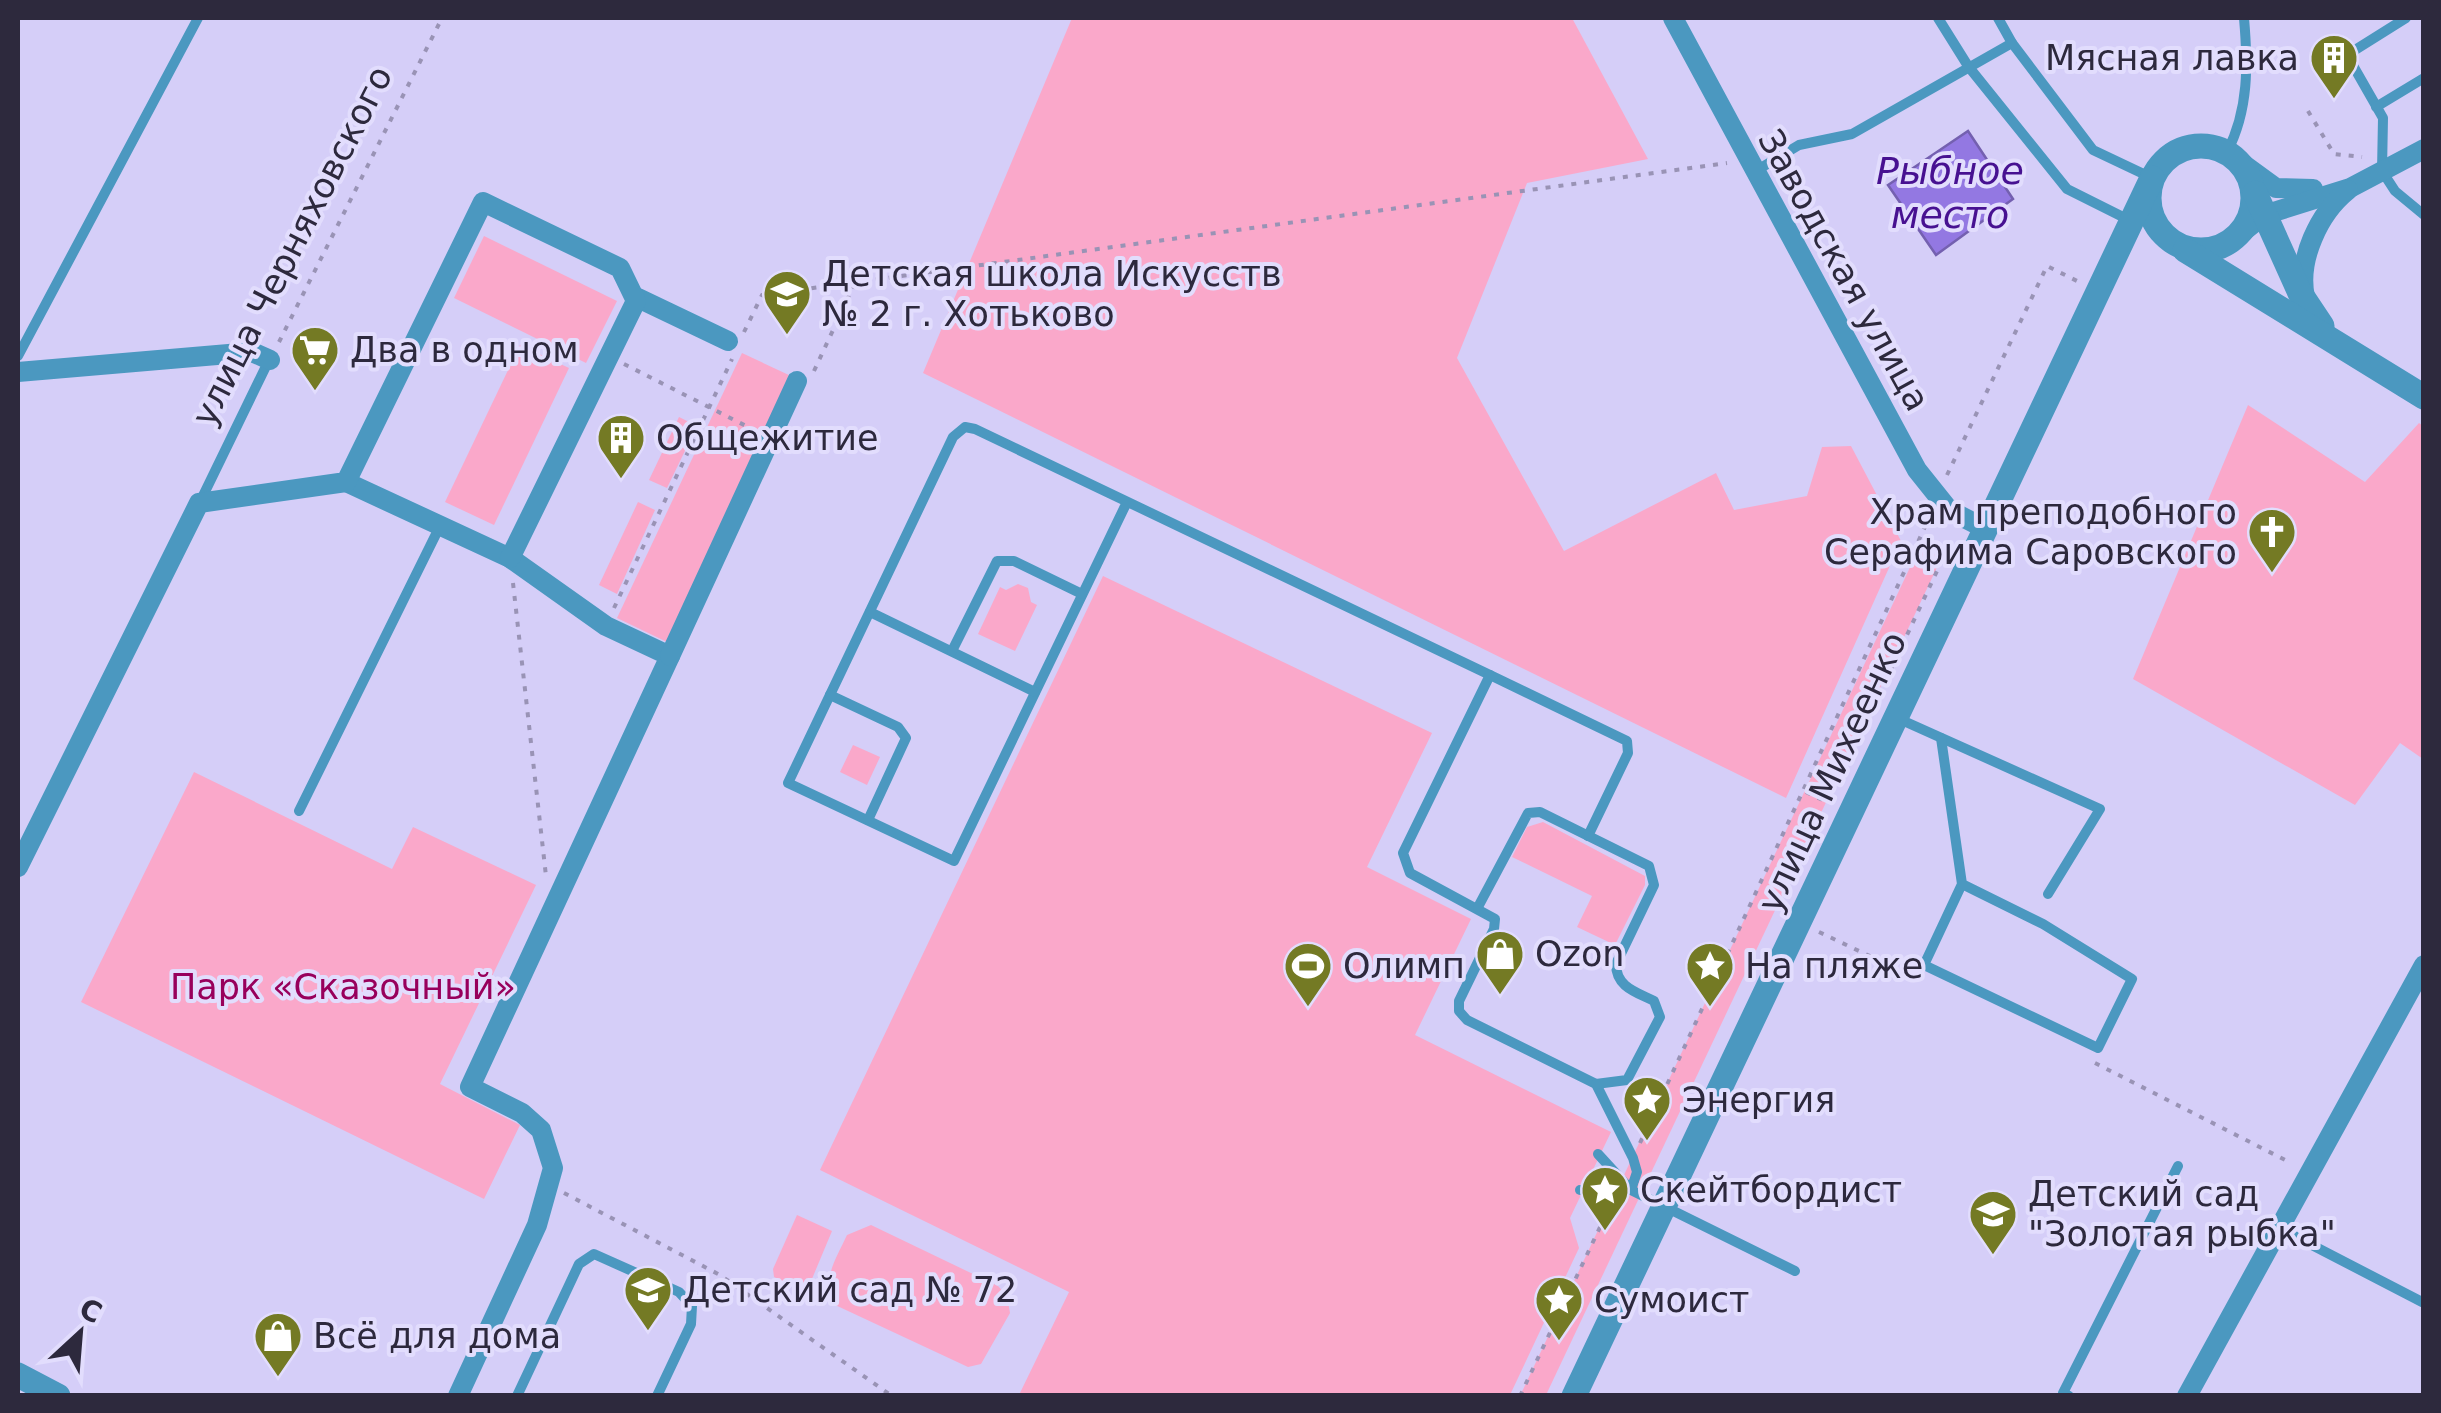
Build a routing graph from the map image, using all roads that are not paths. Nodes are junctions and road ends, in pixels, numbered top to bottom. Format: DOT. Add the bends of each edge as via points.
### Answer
graph roads {
  1 [pos="198,18"];
  2 [pos="1673,18"];
  3 [pos="1938,18"];
  4 [pos="1998,18"];
  5 [pos="2244,18"];
  6 [pos="2406,18"];
  7 [pos="2012,43"];
  8 [pos="1968,66"];
  9 [pos="2424,78"];
  10 [pos="2376,107"];
  11 [pos="2424,149"];
  12 [pos="2233,157"];
  13 [pos="2382,161"];
  14 [pos="1750,166"];
  15 [pos="2152,178"];
  16 [pos="2355,186"];
  17 [pos="2252,187"];
  18 [pos="2424,214"];
  19 [pos="2264,215"];
  20 [pos="2132,221"];
  21 [pos="2239,235"];
  22 [pos="2177,245"];
  23 [pos="2109,269"];
  24 [pos="636,301"];
  25 [pos="2306,304"];
  26 [pos="2336,340"];
  27 [pos="728,341"];
  28 [pos="18,356"];
  29 [pos="270,360"];
  30 [pos="18,372"];
  31 [pos="797,381"];
  32 [pos="2424,397"];
  33 [pos="346,482"];
  34 [pos="1127,502"];
  35 [pos="200,503"];
  36 [pos="440,525"];
  37 [pos="1986,529"];
  38 [pos="510,558"];
  39 [pos="1082,594"];
  40 [pos="870,612"];
  41 [pos="952,652"];
  42 [pos="670,656"];
  43 [pos="1490,675"];
  44 [pos="1035,692"];
  45 [pos="830,695"];
  46 [pos="1896,718"];
  47 [pos="1940,738"];
  48 [pos="299,811"];
  49 [pos="868,820"];
  50 [pos="1588,836"];
  51 [pos="18,867"];
  52 [pos="1962,884"];
  53 [pos="2048,894"];
  54 [pos="1478,907"];
  55 [pos="2424,965"];
  56 [pos="1596,1084"];
  57 [pos="1598,1154"];
  58 [pos="2178,1166"];
  59 [pos="1580,1190"];
  60 [pos="1630,1190"];
  61 [pos="1664,1206"];
  62 [pos="2279,1228"];
  63 [pos="1795,1270"];
  64 [pos="2424,1303"];
  65 [pos="18,1376"];
  66 [pos="2192,1394"];
  67 [pos="54,1395"];
  68 [pos="2064,1395"];
  69 [pos="458,1396"];
  70 [pos="517,1396"];
  71 [pos="658,1396"];
  72 [pos="1574,1396"];
  1 -- 28 [label="lane"];
  2 -- 14 [label="street, Заводская улица"];
  3 -- 8 [label="lane"];
  4 -- 7 [label="lane"];
  5 -- 12 [label="lane" via="2246,94"];
  6 -- 10 [label="lane" via="2347,55"];
  7 -- 8 [label="lane"];
  7 -- 15 [label="lane" via="2093,150"];
  8 -- 14 [label="lane" via="1852,134 1799,145"];
  8 -- 20 [label="lane" via="2067,189"];
  9 -- 10 [label="lane"];
  10 -- 13 [label="lane" via="2385,133"];
  11 -- 13 [label="street"];
  12 -- 15 [label="street" via="2184,148"];
  12 -- 16 [label="street" via="2276,188"];
  12 -- 17 [label="street"];
  13 -- 16 [label="street"];
  13 -- 18 [label="lane" via="2395,191"];
  14 -- 37 [label="street, Заводская улица" via="1917,470 1950,510"];
  15 -- 20 [label="street, улица Михеенко"];
  15 -- 22 [label="street" via="2150,214"];
  16 -- 19 [label="street"];
  16 -- 25 [label="street" via="2331,208 2311,244"];
  17 -- 19 [label="street"];
  17 -- 21 [label="street" via="2249,221"];
  19 -- 21 [label="street"];
  19 -- 25 [label="street"];
  20 -- 23 [label="street, улица Михеенко"];
  21 -- 22 [label="street" via="2212,250"];
  22 -- 23 [label="street" via="2132,247"];
  22 -- 26 [label="street"];
  23 -- 37 [label="street, улица Михеенко"];
  24 -- 27 [label="street"];
  24 -- 33 [label="street" via="620,268 483,202"];
  24 -- 38 [label="street"];
  25 -- 26 [label="street"];
  26 -- 32 [label="street"];
  29 -- 30 [label="street" via="252,352"];
  29 -- 35 [label="lane, улица Черняховского"];
  31 -- 42 [label="street"];
  33 -- 35 [label="street"];
  33 -- 36 [label="street"];
  34 -- 39 [label="lane"];
  34 -- 40 [label="lane" via="974,429 957,430"];
  34 -- 43 [label="lane"];
  35 -- 51 [label="street, улица Черняховского"];
  36 -- 38 [label="street"];
  36 -- 48 [label="lane"];
  37 -- 46 [label="street, улица Михеенко"];
  38 -- 42 [label="street" via="606,626"];
  39 -- 41 [label="lane" via="1014,561 996,561"];
  39 -- 44 [label="lane"];
  40 -- 41 [label="lane"];
  40 -- 45 [label="lane"];
  41 -- 44 [label="lane"];
  42 -- 69 [label="street" via="470,1086 541,1130 551,1150 551,1186"];
  43 -- 50 [label="lane" via="1628,741"];
  43 -- 54 [label="lane" via="1403,853 1410,873"];
  44 -- 49 [label="lane" via="954,861"];
  45 -- 49 [label="lane" via="898,727 906,738"];
  45 -- 49 [label="lane" via="788,782"];
  46 -- 47 [label="lane"];
  46 -- 61 [label="street, улица Михеенко"];
  47 -- 52 [label="lane"];
  47 -- 53 [label="lane" via="2100,809"];
  50 -- 54 [label="lane" via="1528,812"];
  50 -- 56 [label="lane" via="1654,874 1616,976 1660,1008 1632,1074 1619,1083"];
  52 -- 52 [label="lane" via="1924,965 2098,1048 2132,978"];
  54 -- 56 [label="lane" via="1495,919 1494,929 1459,1000 1460,1012"];
  55 -- 62 [label="street"];
  56 -- 60 [label="lane" via="1633,1158 1637,1172"];
  57 -- 60 [label="lane"];
  58 -- 68 [label="lane"];
  59 -- 60 [label="lane"];
  60 -- 61 [label="lane"];
  61 -- 63 [label="lane"];
  61 -- 72 [label="street, улица Михеенко"];
  62 -- 64 [label="lane"];
  62 -- 66 [label="street"];
  65 -- 67 [label="street"];
  70 -- 71 [label="lane" via="580,1264 594,1254 679,1292 692,1306 691,1324"];
}
